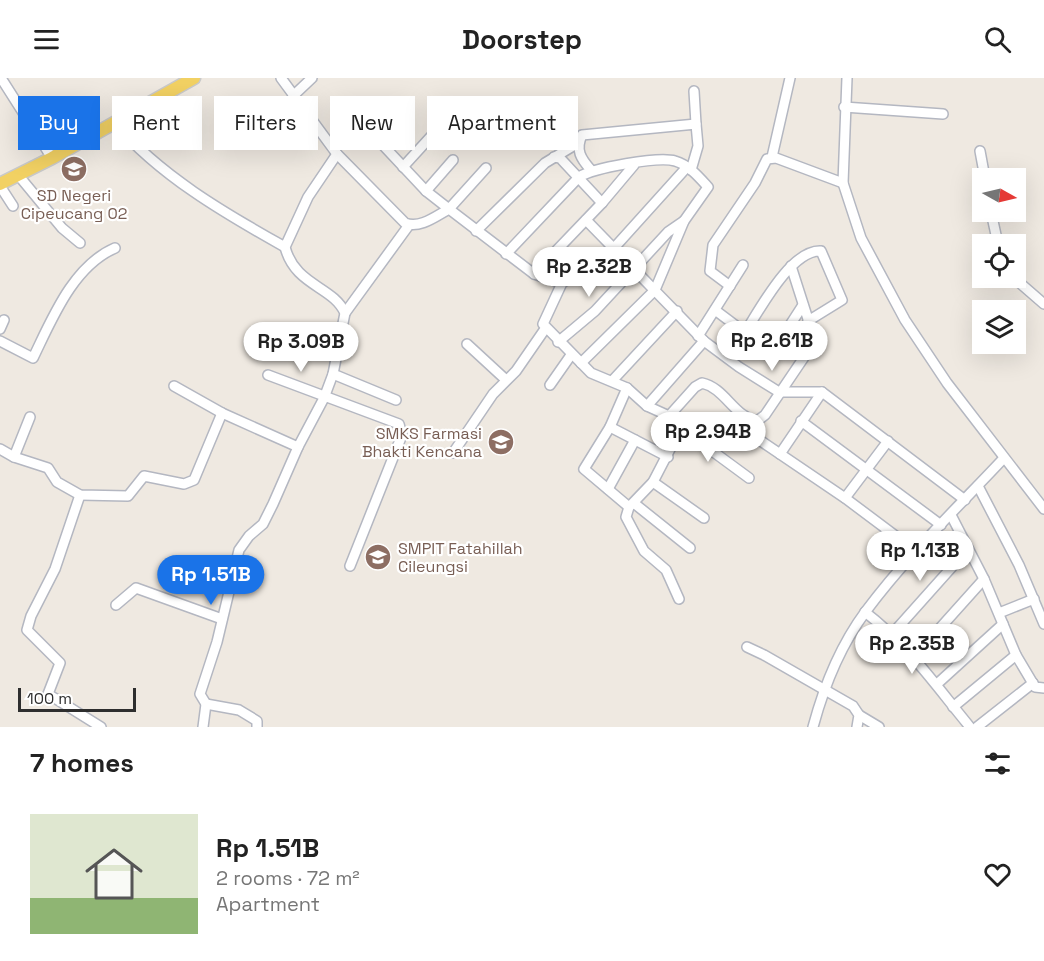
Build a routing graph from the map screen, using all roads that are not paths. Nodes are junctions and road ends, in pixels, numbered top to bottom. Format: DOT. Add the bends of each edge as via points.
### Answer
graph roads {
  1 [pos="1,78"];
  2 [pos="194,78"];
  3 [pos="281,78"];
  4 [pos="312,78"];
  5 [pos="790,78"];
  6 [pos="847,78"];
  7 [pos="694,91"];
  8 [pos="161,96"];
  9 [pos="294,96"];
  10 [pos="844,106"];
  11 [pos="943,114"];
  12 [pos="112,123"];
  13 [pos="696,124"];
  14 [pos="318,129"];
  15 [pos="427,141"];
  16 [pos="578,143"];
  17 [pos="139,150"];
  18 [pos="387,150"];
  19 [pos="566,150"];
  20 [pos="980,151"];
  21 [pos="337,154"];
  22 [pos="554,157"];
  23 [pos="772,157"];
  24 [pos="52,158"];
  25 [pos="453,160"];
  26 [pos="634,165"];
  27 [pos="403,167"];
  28 [pos="486,168"];
  29 [pos="689,168"];
  30 [pos="983,168"];
  31 [pos="591,170"];
  32 [pos="19,176"];
  33 [pos="579,177"];
  34 [pos="843,183"];
  35 [pos="0,185"];
  36 [pos="426,190"];
  37 [pos="602,203"];
  38 [pos="13,206"];
  39 [pos="449,209"];
  40 [pos="586,220"];
  41 [pos="684,220"];
  42 [pos="409,225"];
  43 [pos="476,231"];
  44 [pos="80,243"];
  45 [pos="285,246"];
  46 [pos="115,248"];
  47 [pos="614,248"];
  48 [pos="506,254"];
  49 [pos="743,265"];
  50 [pos="790,266"];
  51 [pos="634,269"];
  52 [pos="534,274"];
  53 [pos="562,283"];
  54 [pos="730,286"];
  55 [pos="1026,288"];
  56 [pos="655,290"];
  57 [pos="1044,304"];
  58 [pos="803,305"];
  59 [pos="716,310"];
  60 [pos="677,311"];
  61 [pos="345,313"];
  62 [pos="808,321"];
  63 [pos="545,329"];
  64 [pos="744,334"];
  65 [pos="701,338"];
  66 [pos="0,341"];
  67 [pos="558,342"];
  68 [pos="467,344"];
  69 [pos="571,355"];
  70 [pos="581,363"];
  71 [pos="333,374"];
  72 [pos="268,375"];
  73 [pos="505,379"];
  74 [pos="612,381"];
  75 [pos="550,385"];
  76 [pos="174,386"];
  77 [pos="627,388"];
  78 [pos="780,392"];
  79 [pos="822,392"];
  80 [pos="324,398"];
  81 [pos="396,400"];
  82 [pos="647,406"];
  83 [pos="222,414"];
  84 [pos="669,416"];
  85 [pos="30,417"];
  86 [pos="754,421"];
  87 [pos="801,421"];
  88 [pos="610,427"];
  89 [pos="681,428"];
  90 [pos="635,440"];
  91 [pos="888,441"];
  92 [pos="298,447"];
  93 [pos="0,449"];
  94 [pos="453,453"];
  95 [pos="780,454"];
  96 [pos="14,457"];
  97 [pos="668,457"];
  98 [pos="1004,458"];
  99 [pos="864,470"];
  100 [pos="749,478"];
  101 [pos="653,482"];
  102 [pos="978,486"];
  103 [pos="608,489"];
  104 [pos="80,495"];
  105 [pos="845,498"];
  106 [pos="965,500"];
  107 [pos="632,506"];
  108 [pos="1044,509"];
  109 [pos="951,515"];
  110 [pos="704,518"];
  111 [pos="941,525"];
  112 [pos="690,548"];
  113 [pos="968,549"];
  114 [pos="917,552"];
  115 [pos="350,566"];
  116 [pos="984,579"];
  117 [pos="680,599"];
  118 [pos="1034,599"];
  119 [pos="116,605"];
  120 [pos="865,612"];
  121 [pos="999,614"];
  122 [pos="222,619"];
  123 [pos="1003,624"];
  124 [pos="1044,624"];
  125 [pos="893,633"];
  126 [pos="747,647"];
  127 [pos="1016,655"];
  128 [pos="915,656"];
  129 [pos="1033,683"];
  130 [pos="937,684"];
  131 [pos="1044,688"];
  132 [pos="823,690"];
  133 [pos="206,704"];
  134 [pos="953,707"];
  135 [pos="859,715"];
  136 [pos="101,727"];
  137 [pos="202,727"];
  138 [pos="257,727"];
  139 [pos="813,727"];
  140 [pos="857,727"];
  141 [pos="879,727"];
  142 [pos="970,727"];
  143 [pos="977,727"];
  1 -- 24 [label="street"];
  2 -- 8 [label="main road"];
  3 -- 9 [label="street"];
  4 -- 9 [label="street"];
  5 -- 23 [label="street"];
  6 -- 10 [label="street"];
  7 -- 13 [label="street"];
  10 -- 11 [label="street"];
  10 -- 34 [label="street"];
  12 -- 24 [label="main road"];
  13 -- 16 [label="street" via="586,134"];
  13 -- 29 [label="street" via="698,146"];
  14 -- 21 [label="street"];
  15 -- 27 [label="street"];
  16 -- 31 [label="street" via="582,160"];
  17 -- 45 [label="street" via="207,200"];
  18 -- 27 [label="street"];
  19 -- 22 [label="street"];
  20 -- 30 [label="street"];
  21 -- 42 [label="street"];
  21 -- 45 [label="street" via="313,189"];
  22 -- 33 [label="street"];
  22 -- 43 [label="street"];
  23 -- 34 [label="street"];
  23 -- 54 [label="street" via="767,159 713,245 710,271"];
  24 -- 32 [label="main road"];
  25 -- 36 [label="street"];
  26 -- 29 [label="street" via="666,160"];
  26 -- 31 [label="street"];
  26 -- 37 [label="street"];
  27 -- 36 [label="street"];
  28 -- 39 [label="street"];
  29 -- 41 [label="street" via="708,187"];
  29 -- 47 [label="street"];
  31 -- 33 [label="street"];
  32 -- 35 [label="main road"];
  32 -- 44 [label="street" via="62,228"];
  33 -- 37 [label="street"];
  33 -- 48 [label="street"];
  34 -- 98 [label="street" via="861,238 905,320"];
  35 -- 38 [label="street"];
  36 -- 39 [label="street"];
  37 -- 40 [label="street"];
  39 -- 42 [label="street" via="423,223"];
  39 -- 43 [label="street"];
  40 -- 47 [label="street"];
  40 -- 52 [label="street"];
  41 -- 51 [label="street"];
  41 -- 56 [label="street"];
  42 -- 61 [label="street"];
  43 -- 48 [label="street"];
  45 -- 61 [label="street" via="298,274"];
  46 -- 66 [label="street" via="91,262 54,316 33,358"];
  47 -- 51 [label="street"];
  47 -- 53 [label="street"];
  48 -- 52 [label="street"];
  49 -- 54 [label="street"];
  50 -- 58 [label="street"];
  50 -- 62 [label="street" via="821,251 841,298 841,302"];
  50 -- 64 [label="street"];
  51 -- 56 [label="street"];
  51 -- 67 [label="street" via="595,311"];
  52 -- 53 [label="street"];
  53 -- 63 [label="street" via="544,317"];
  54 -- 59 [label="street"];
  55 -- 57 [label="street"];
  56 -- 60 [label="street"];
  56 -- 70 [label="street"];
  58 -- 62 [label="street"];
  58 -- 64 [label="street" via="772,353"];
  59 -- 64 [label="street"];
  59 -- 65 [label="street"];
  60 -- 65 [label="street"];
  60 -- 74 [label="street"];
  61 -- 71 [label="street"];
  62 -- 78 [label="street" via="815,341"];
  63 -- 67 [label="street"];
  63 -- 73 [label="street" via="516,371"];
  65 -- 78 [label="street"];
  65 -- 82 [label="street"];
  67 -- 69 [label="street"];
  68 -- 73 [label="street"];
  69 -- 70 [label="street"];
  69 -- 75 [label="street"];
  70 -- 74 [label="street" via="591,373"];
  71 -- 80 [label="street"];
  71 -- 81 [label="street"];
  72 -- 80 [label="street"];
  73 -- 94 [label="street"];
  74 -- 77 [label="street"];
  76 -- 83 [label="street"];
  77 -- 82 [label="street"];
  77 -- 88 [label="street"];
  78 -- 79 [label="street"];
  78 -- 86 [label="street" via="765,415"];
  79 -- 87 [label="street"];
  79 -- 91 [label="street"];
  80 -- 92 [label="street"];
  80 -- 115 [label="street" via="399,424 402,429"];
  82 -- 84 [label="street"];
  83 -- 92 [label="street"];
  83 -- 104 [label="street" via="197,475 189,483 144,476 128,495"];
  84 -- 86 [label="street" via="702,383"];
  84 -- 89 [label="street"];
  85 -- 96 [label="street"];
  86 -- 95 [label="street" via="752,435"];
  87 -- 95 [label="street"];
  87 -- 99 [label="street"];
  88 -- 90 [label="street"];
  88 -- 103 [label="street" via="584,469"];
  89 -- 97 [label="street"];
  89 -- 100 [label="street"];
  90 -- 97 [label="street"];
  90 -- 103 [label="street"];
  91 -- 99 [label="street"];
  91 -- 106 [label="street"];
  92 -- 122 [label="street" via="263,524 239,550"];
  93 -- 96 [label="street"];
  95 -- 105 [label="street"];
  96 -- 104 [label="street" via="48,468 57,482"];
  97 -- 101 [label="street"];
  98 -- 102 [label="street"];
  98 -- 108 [label="street"];
  99 -- 105 [label="street"];
  99 -- 111 [label="street"];
  101 -- 107 [label="street"];
  101 -- 110 [label="street"];
  102 -- 106 [label="street"];
  102 -- 118 [label="street"];
  103 -- 107 [label="street"];
  104 -- 136 [label="street" via="55,569 27,630 60,663 48,694"];
  105 -- 114 [label="street"];
  106 -- 109 [label="street"];
  107 -- 112 [label="street"];
  107 -- 117 [label="street" via="627,521 644,550 666,570"];
  109 -- 111 [label="street"];
  109 -- 113 [label="street"];
  111 -- 114 [label="street"];
  113 -- 116 [label="street"];
  113 -- 125 [label="street"];
  114 -- 120 [label="street"];
  116 -- 121 [label="street"];
  116 -- 128 [label="street"];
  118 -- 121 [label="street"];
  118 -- 124 [label="street"];
  119 -- 122 [label="street" via="136,588"];
  120 -- 125 [label="street"];
  120 -- 132 [label="street"];
  121 -- 123 [label="street"];
  122 -- 133 [label="street" via="201,694"];
  123 -- 127 [label="street"];
  123 -- 130 [label="street"];
  125 -- 128 [label="street"];
  126 -- 132 [label="street"];
  127 -- 129 [label="street"];
  127 -- 134 [label="street"];
  128 -- 130 [label="street"];
  129 -- 131 [label="street" via="1038,689"];
  129 -- 143 [label="street"];
  130 -- 134 [label="street"];
  132 -- 135 [label="street" via="853,706"];
  132 -- 139 [label="street"];
  133 -- 137 [label="street"];
  133 -- 138 [label="street" via="239,710 257,721"];
  134 -- 142 [label="street"];
  135 -- 140 [label="street"];
  135 -- 141 [label="street"];
}
